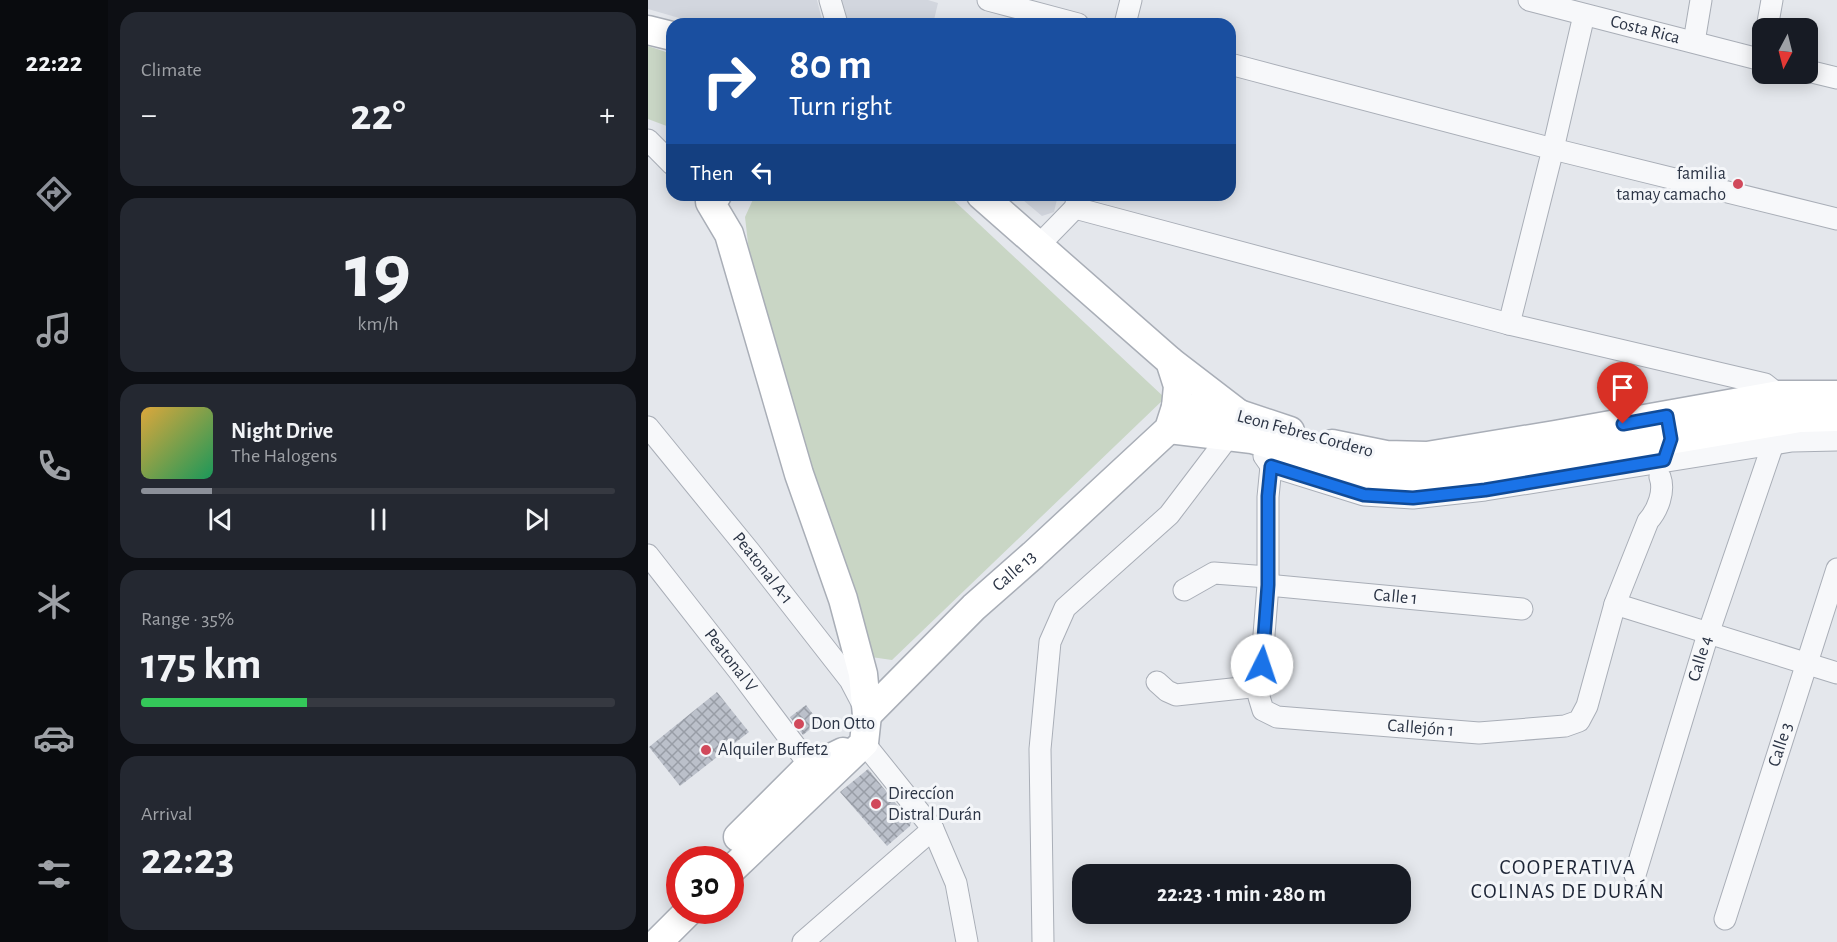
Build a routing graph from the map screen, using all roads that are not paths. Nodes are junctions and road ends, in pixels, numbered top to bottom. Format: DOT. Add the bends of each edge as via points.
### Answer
graph roads {
  1 [pos="830,0"];
  2 [pos="988,0"];
  3 [pos="1131,0"];
  4 [pos="1528,0"];
  5 [pos="1701,0"];
  6 [pos="1772,0"];
  7 [pos="1575,9"];
  8 [pos="835,18"];
  9 [pos="1056,18"];
  10 [pos="1126,18"];
  11 [pos="1769,18"];
  12 [pos="648,30"];
  13 [pos="666,34"];
  14 [pos="1694,42"];
  15 [pos="1752,57"];
  16 [pos="1236,66"];
  17 [pos="1818,73"];
  18 [pos="1837,78"];
  19 [pos="648,140"];
  20 [pos="1553,149"];
  21 [pos="666,158"];
  22 [pos="712,201"];
  23 [pos="988,201"];
  24 [pos="1077,201"];
  25 [pos="1837,219"];
  26 [pos="1038,246"];
  27 [pos="1509,324"];
  28 [pos="1170,361"];
  29 [pos="1779,395"];
  30 [pos="1837,395"];
  31 [pos="1837,417"];
  32 [pos="1172,418"];
  33 [pos="648,427"];
  34 [pos="1240,430"];
  35 [pos="1837,440"];
  36 [pos="1773,444"];
  37 [pos="1666,448"];
  38 [pos="1271,466"];
  39 [pos="648,555"];
  40 [pos="1837,569"];
  41 [pos="1268,581"];
  42 [pos="1184,590"];
  43 [pos="1615,604"];
  44 [pos="1522,609"];
  45 [pos="1708,634"];
  46 [pos="1808,664"];
  47 [pos="1837,673"];
  48 [pos="1157,682"];
  49 [pos="1260,686"];
  50 [pos="867,715"];
  51 [pos="864,743"];
  52 [pos="811,767"];
  53 [pos="933,829"];
  54 [pos="730,846"];
  55 [pos="744,858"];
  56 [pos="1635,875"];
  57 [pos="1725,919"];
  58 [pos="666,922"];
  59 [pos="673,924"];
  60 [pos="659,936"];
  61 [pos="963,940"];
  62 [pos="803,942"];
  63 [pos="1043,942"];
  1 -- 8 [label="street"];
  2 -- 9 [label="street"];
  3 -- 10 [label="street"];
  4 -- 7 [label="street, Costa Rica"];
  5 -- 14 [label="street"];
  6 -- 11 [label="street"];
  7 -- 14 [label="street, Costa Rica"];
  7 -- 20 [label="street"];
  12 -- 13 [label="street"];
  14 -- 15 [label="street, Costa Rica"];
  16 -- 20 [label="street"];
  17 -- 18 [label="street"];
  19 -- 21 [label="street"];
  20 -- 25 [label="street"];
  20 -- 27 [label="street"];
  22 -- 50 [label="street" via="729,234 799,474 843,599 863,674"];
  23 -- 26 [label="street"];
  24 -- 26 [label="street"];
  24 -- 27 [label="street"];
  26 -- 28 [label="street"];
  27 -- 29 [label="street" via="1765,384"];
  28 -- 32 [label="street" via="1178,386"];
  28 -- 34 [label="street"];
  29 -- 30 [label="street, Leon Febres Cordero"];
  29 -- 37 [label="street, Leon Febres Cordero"];
  31 -- 37 [label="street, Leon Febres Cordero" via="1800,418"];
  32 -- 34 [label="street, Leon Febres Cordero"];
  32 -- 50 [label="street, Calle 13"];
  33 -- 50 [label="street, Peatonal A-1" via="850,680"];
  34 -- 37 [label="street, Leon Febres Cordero" via="1386,455"];
  34 -- 38 [label="street"];
  34 -- 63 [label="street" via="1168,515 1065,608 1050,642 1040,749"];
  35 -- 36 [label="street"];
  36 -- 37 [label="street"];
  36 -- 45 [label="street, Calle 4"];
  37 -- 38 [label="street" via="1485,490 1413,498 1364,495"];
  37 -- 43 [label="street" via="1663,486 1654,514 1647,521"];
  38 -- 41 [label="street"];
  39 -- 52 [label="street, Peatonal V"];
  40 -- 46 [label="street, Calle 3"];
  41 -- 42 [label="street, Calle 1" via="1214,573"];
  41 -- 44 [label="street, Calle 1"];
  41 -- 49 [label="street"];
  43 -- 45 [label="street"];
  43 -- 49 [label="street, Callejón 1" via="1587,706 1579,721 1565,726 1479,733 1277,717 1263,710"];
  45 -- 46 [label="street"];
  45 -- 56 [label="street, Calle 4"];
  46 -- 47 [label="street"];
  46 -- 57 [label="street, Calle 3"];
  48 -- 49 [label="street" via="1176,695"];
  50 -- 51 [label="street"];
  51 -- 52 [label="street"];
  51 -- 53 [label="street"];
  51 -- 55 [label="street"];
  52 -- 54 [label="street"];
  53 -- 61 [label="street" via="956,883"];
  53 -- 62 [label="street"];
  58 -- 60 [label="street"];
  59 -- 60 [label="street"];
}
